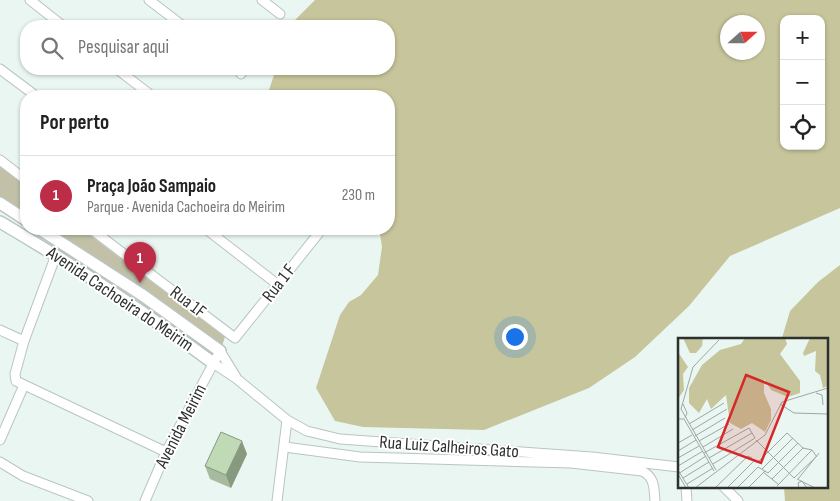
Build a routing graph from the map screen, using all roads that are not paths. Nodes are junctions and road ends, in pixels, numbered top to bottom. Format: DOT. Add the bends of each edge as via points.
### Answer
graph roads {
  1 [pos="30,0"];
  2 [pos="148,0"];
  3 [pos="262,0"];
  4 [pos="280,14"];
  5 [pos="55,20"];
  6 [pos="175,20"];
  7 [pos="0,69"];
  8 [pos="125,75"];
  9 [pos="28,90"];
  10 [pos="144,90"];
  11 [pos="0,160"];
  12 [pos="20,175"];
  13 [pos="0,203"];
  14 [pos="20,216"];
  15 [pos="0,222"];
  16 [pos="20,234"];
  17 [pos="22,235"];
  18 [pos="49,235"];
  19 [pos="99,235"];
  20 [pos="214,235"];
  21 [pos="317,235"];
  22 [pos="56,255"];
  23 [pos="278,284"];
  24 [pos="0,330"];
  25 [pos="238,337"];
  26 [pos="24,341"];
  27 [pos="220,351"];
  28 [pos="213,363"];
  29 [pos="237,379"];
  30 [pos="24,385"];
  31 [pos="287,420"];
  32 [pos="4,421"];
  33 [pos="0,440"];
  34 [pos="285,447"];
  35 [pos="166,452"];
  36 [pos="0,462"];
  37 [pos="678,468"];
  38 [pos="686,488"];
  39 [pos="725,488"];
  40 [pos="88,501"];
  41 [pos="145,501"];
  42 [pos="277,501"];
  43 [pos="654,501"];
  44 [pos="687,501"];
  45 [pos="738,501"];
  1 -- 5 [label="street"];
  2 -- 6 [label="street"];
  3 -- 4 [label="street"];
  7 -- 9 [label="street"];
  8 -- 10 [label="street"];
  11 -- 12 [label="street"];
  13 -- 14 [label="street"];
  15 -- 16 [label="street, Avenida Cachoeira do Meirim"];
  17 -- 22 [label="street, Avenida Cachoeira do Meirim"];
  18 -- 27 [label="street, Avenida Cachoeira do Meirim" via="141,294"];
  19 -- 25 [label="street, Rua 1F" via="235,338"];
  20 -- 23 [label="street"];
  21 -- 23 [label="street, Rua 1 F"];
  22 -- 26 [label="street"];
  22 -- 28 [label="street, Avenida Cachoeira do Meirim" via="150,315"];
  23 -- 25 [label="street, Rua 1 F"];
  24 -- 26 [label="street"];
  26 -- 30 [label="street" via="15,374 16,381"];
  27 -- 28 [label="street, Avenida Meirim"];
  27 -- 29 [label="street, Rua Luiz Calheiros Gato"];
  28 -- 29 [label="street, Rua Luiz Calheiros Gato"];
  28 -- 35 [label="street, Avenida Meirim"];
  29 -- 31 [label="street, Rua Luiz Calheiros Gato"];
  30 -- 32 [label="street"];
  30 -- 35 [label="street"];
  31 -- 34 [label="street"];
  31 -- 37 [label="street, Rua Luiz Calheiros Gato" via="307,431 340,439 592,457"];
  32 -- 33 [label="street"];
  34 -- 42 [label="street"];
  34 -- 43 [label="street" via="360,457 571,463 642,470 648,473 654,485"];
  35 -- 41 [label="street, Avenida Meirim"];
  36 -- 40 [label="street" via="24,476"];
  38 -- 44 [label="street"];
  39 -- 45 [label="street"];
}
